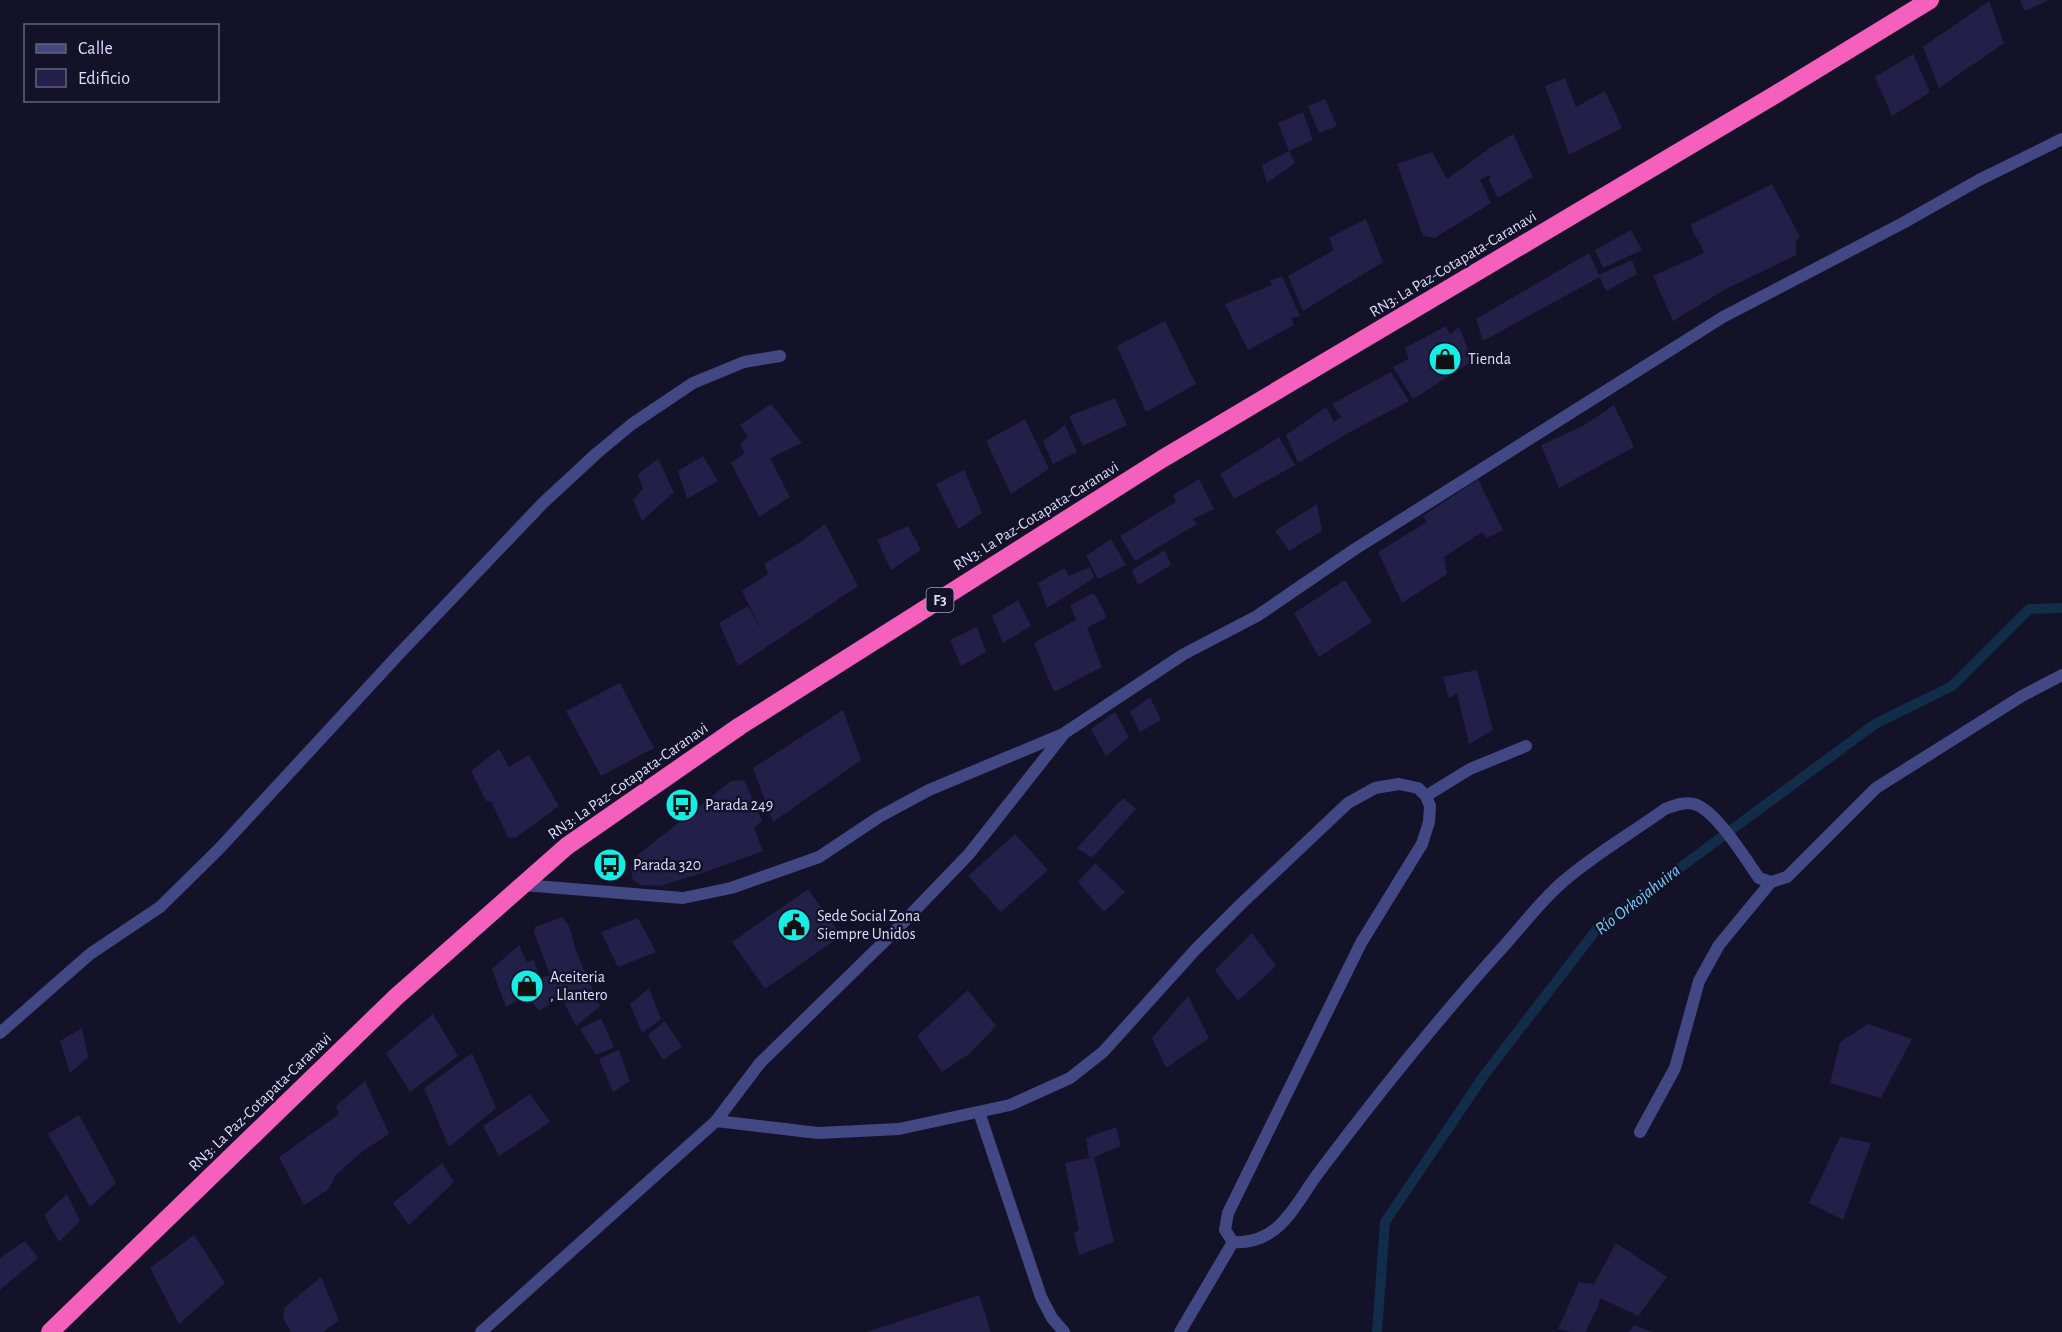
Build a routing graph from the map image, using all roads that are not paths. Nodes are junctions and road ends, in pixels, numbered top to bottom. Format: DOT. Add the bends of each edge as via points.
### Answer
graph roads {
  1 [pos="1930,0"];
  2 [pos="2062,139"];
  3 [pos="780,356"];
  4 [pos="2062,675"];
  5 [pos="1063,734"];
  6 [pos="1526,746"];
  7 [pos="1426,796"];
  8 [pos="1771,882"];
  9 [pos="523,885"];
  10 [pos="0,1034"];
  11 [pos="979,1112"];
  12 [pos="716,1121"];
  13 [pos="1640,1132"];
  14 [pos="1233,1242"];
  15 [pos="50,1332"];
  16 [pos="481,1332"];
  17 [pos="1064,1332"];
  18 [pos="1180,1332"];
  1 -- 9 [label="highway, RN3: La Paz-Cotapata-Caranavi / F3" via="1152,466 740,726 567,846"];
  2 -- 5 [label="street" via="1723,317 1257,615 1184,654"];
  3 -- 10 [label="street" via="744,362 693,383 597,453 535,512 160,907 90,954"];
  4 -- 8 [label="street" via="1876,788 1787,877"];
  5 -- 9 [label="street" via="928,790 819,857 730,888 683,898"];
  5 -- 12 [label="street" via="969,854 760,1063"];
  6 -- 7 [label="street" via="1470,769"];
  7 -- 11 [label="street" via="1418,788 1399,784 1375,788 1348,803 1241,903 1103,1052 1070,1078 1010,1105"];
  7 -- 14 [label="street" via="1429,822 1422,844 1361,943 1228,1213 1225,1230"];
  8 -- 13 [label="street" via="1719,945 1699,981 1675,1068"];
  8 -- 14 [label="street" via="1759,878 1711,814 1696,805 1679,804 1665,809 1564,881 1477,976 1377,1096 1288,1219 1265,1236 1248,1243"];
  9 -- 15 [label="highway, RN3: La Paz-Cotapata-Caranavi / F3" via="396,997"];
  11 -- 12 [label="street" via="899,1129 818,1133"];
  11 -- 17 [label="street" via="1041,1297"];
  12 -- 16 [label="street"];
  14 -- 18 [label="street"];
}
